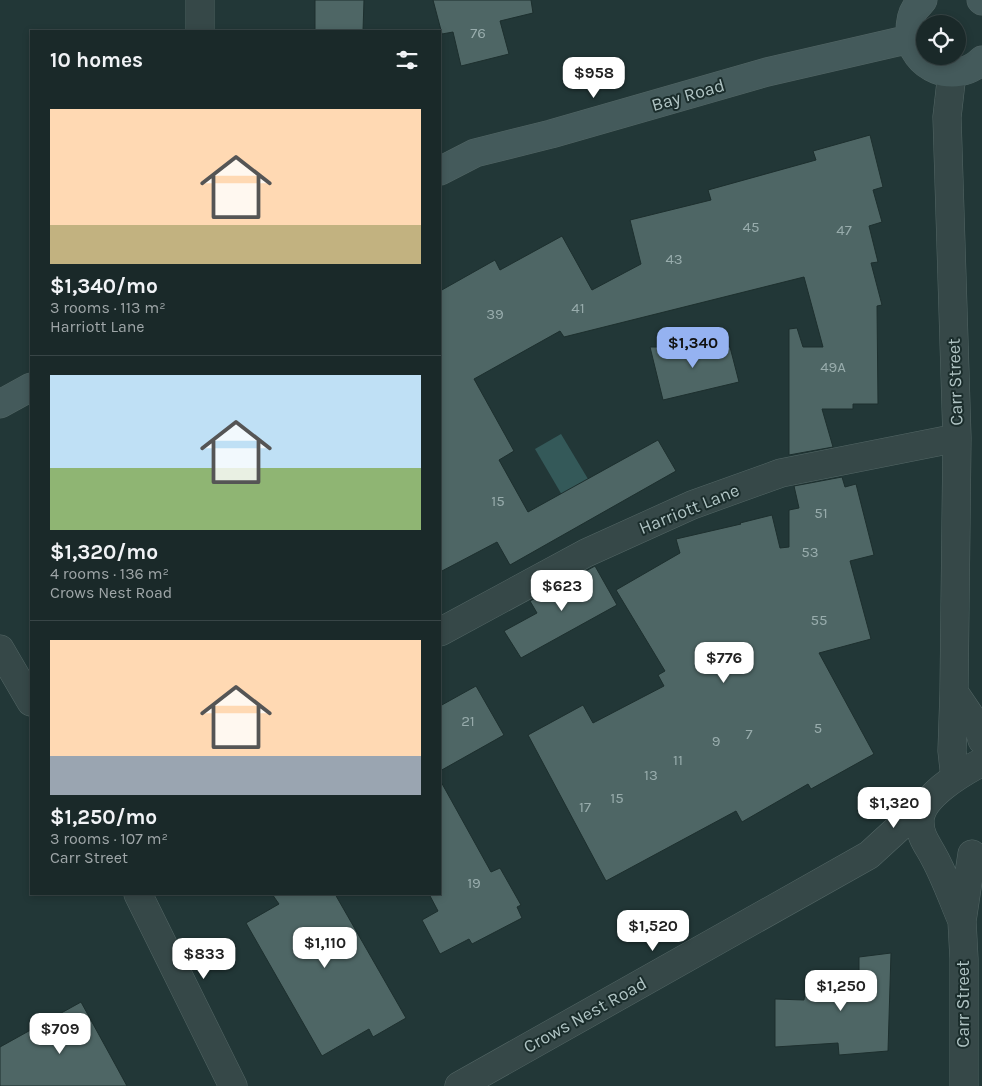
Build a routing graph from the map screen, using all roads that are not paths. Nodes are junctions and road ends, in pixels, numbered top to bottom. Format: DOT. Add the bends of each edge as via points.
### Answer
graph roads {
  1 [pos="200,0"];
  2 [pos="923,0"];
  3 [pos="200,30"];
  4 [pos="910,38"];
  5 [pos="982,60"];
  6 [pos="952,73"];
  7 [pos="441,170"];
  8 [pos="30,388"];
  9 [pos="0,404"];
  10 [pos="957,438"];
  11 [pos="441,631"];
  12 [pos="0,649"];
  13 [pos="954,692"];
  14 [pos="30,700"];
  15 [pos="982,740"];
  16 [pos="982,762"];
  17 [pos="955,778"];
  18 [pos="924,807"];
  19 [pos="930,851"];
  20 [pos="977,851"];
  21 [pos="869,855"];
  22 [pos="138,895"];
  23 [pos="962,921"];
  24 [pos="233,1086"];
  25 [pos="459,1086"];
  26 [pos="964,1086"];
  1 -- 3 [label="street"];
  2 -- 4 [label="street" via="914,10"];
  4 -- 6 [label="street" via="924,63"];
  4 -- 7 [label="street, Bay Road" via="767,72 475,153"];
  5 -- 6 [label="street" via="965,71"];
  6 -- 10 [label="street, Carr Street" via="947,117"];
  8 -- 9 [label="street"];
  10 -- 11 [label="street, Harriott Lane" via="781,473 692,505 586,553"];
  10 -- 13 [label="street, Carr Street"];
  12 -- 14 [label="street"];
  13 -- 15 [label="street" via="979,729"];
  13 -- 17 [label="street, Carr Street" via="952,751"];
  16 -- 17 [label="street, Crows Nest Road"];
  17 -- 18 [label="street, Crows Nest Road"];
  18 -- 19 [label="street, Carr Street" via="919,820"];
  18 -- 21 [label="street, Crows Nest Road"];
  19 -- 20 [label="street, Crows Nest Road" via="947,859"];
  19 -- 21 [label="street, Crows Nest Road"];
  19 -- 23 [label="street, Carr Street"];
  20 -- 23 [label="street, Carr Street"];
  21 -- 25 [label="street, Crows Nest Road"];
  22 -- 24 [label="street"];
  23 -- 26 [label="street, Carr Street"];
}
